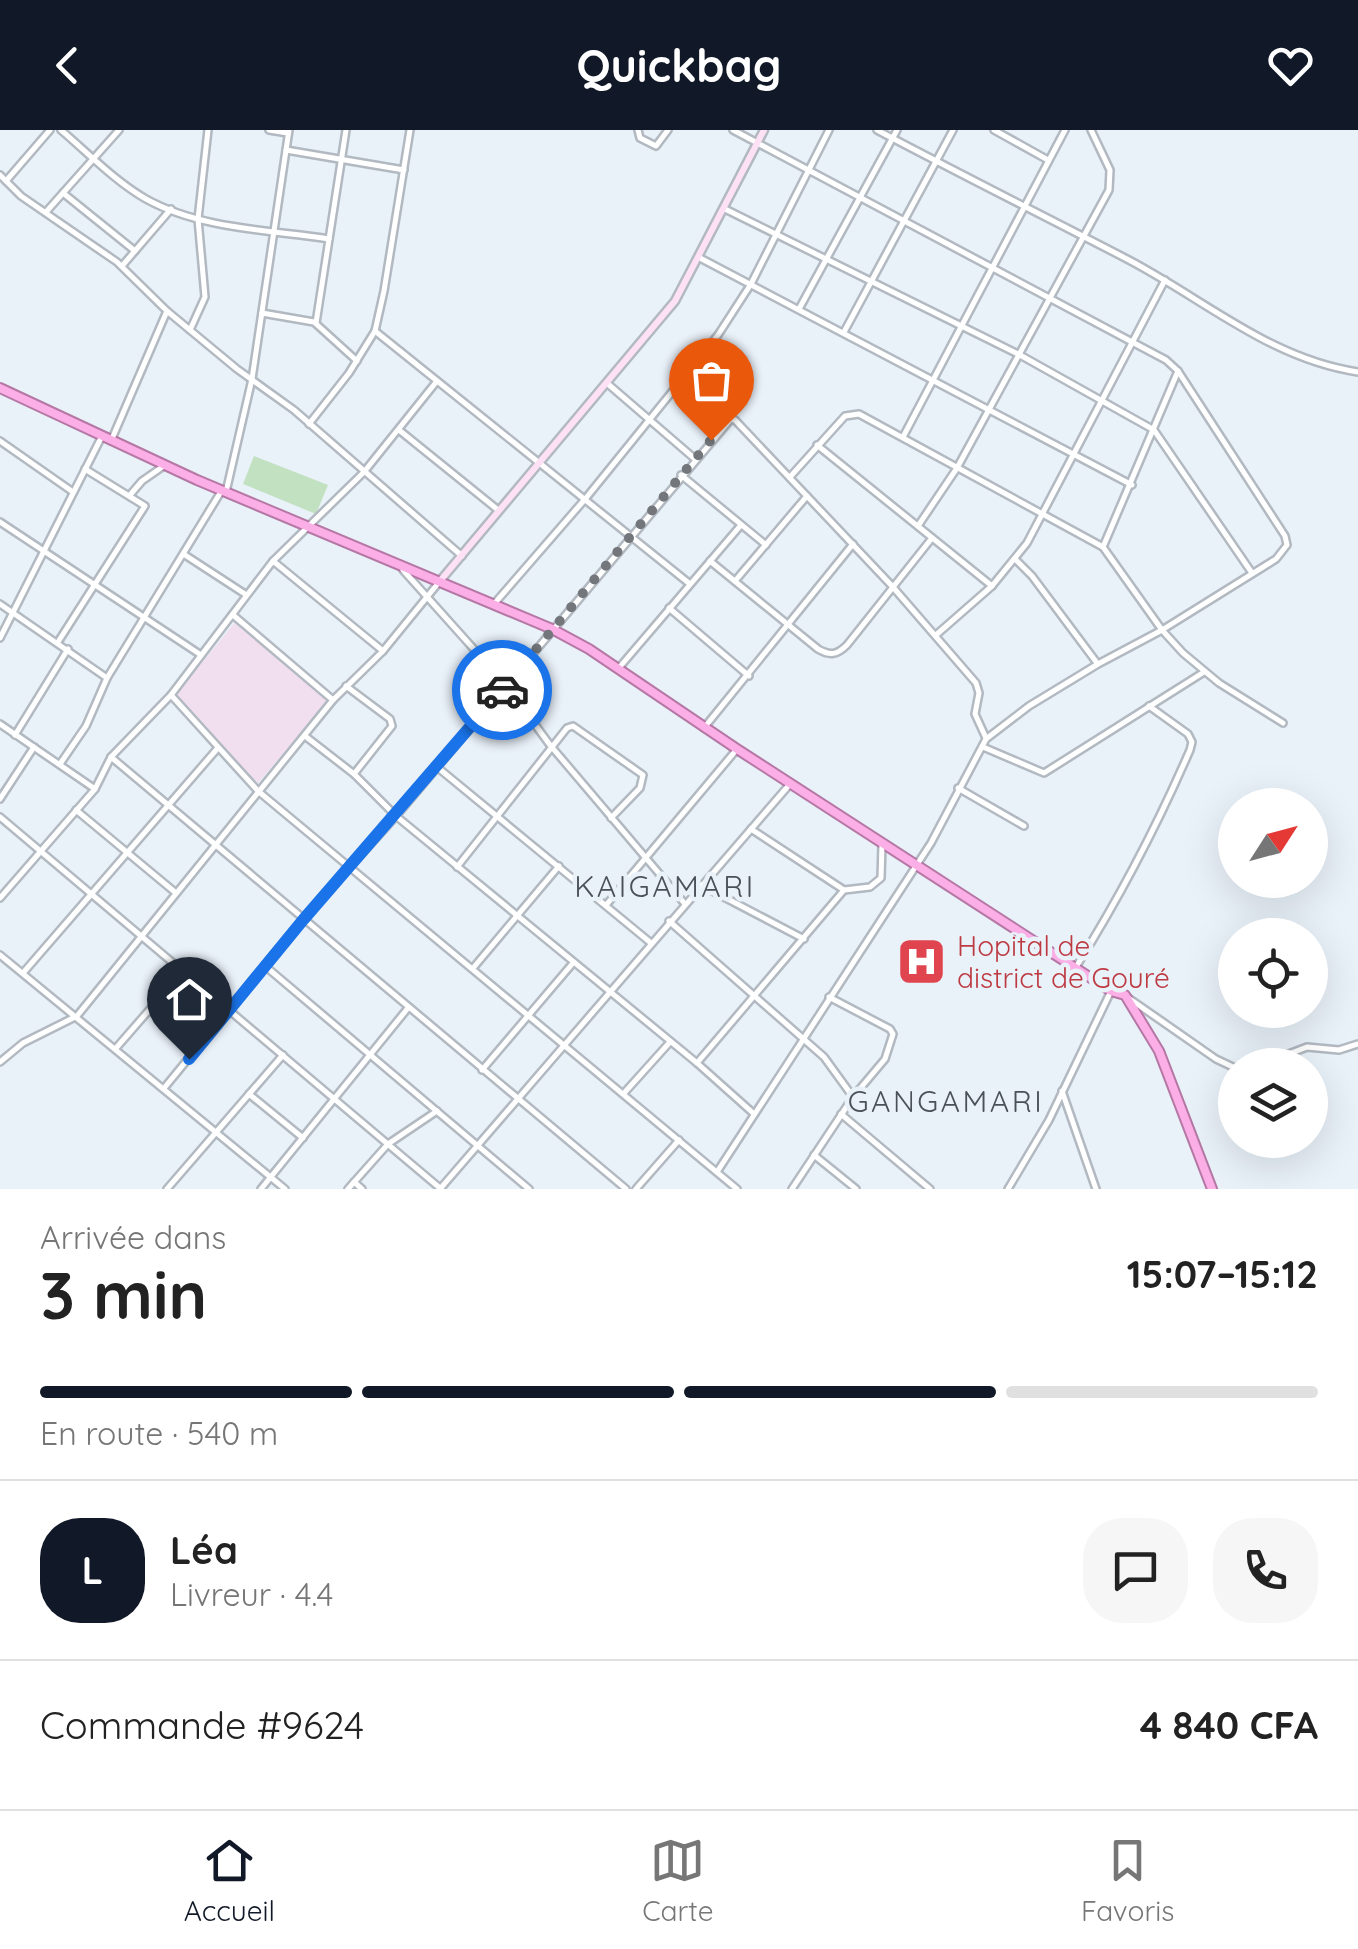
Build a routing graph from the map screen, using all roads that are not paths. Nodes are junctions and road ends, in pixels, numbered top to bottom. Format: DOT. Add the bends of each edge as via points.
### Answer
graph roads {
  1 [pos="37,130"];
  2 [pos="61,130"];
  3 [pos="119,130"];
  4 [pos="208,130"];
  5 [pos="269,130"];
  6 [pos="346,130"];
  7 [pos="410,130"];
  8 [pos="638,130"];
  9 [pos="668,130"];
  10 [pos="733,130"];
  11 [pos="764,130"];
  12 [pos="829,130"];
  13 [pos="877,130"];
  14 [pos="897,130"];
  15 [pos="953,130"];
  16 [pos="994,130"];
  17 [pos="1064,130"];
  18 [pos="1091,130"];
  19 [pos="289,132"];
  20 [pos="47,133"];
  21 [pos="892,138"];
  22 [pos="757,144"];
  23 [pos="286,150"];
  24 [pos="95,158"];
  25 [pos="341,159"];
  26 [pos="1049,160"];
  27 [pos="935,162"];
  28 [pos="404,170"];
  29 [pos="809,170"];
  30 [pos="0,175"];
  31 [pos="6,182"];
  32 [pos="63,193"];
  33 [pos="860,196"];
  34 [pos="724,208"];
  35 [pos="1025,208"];
  36 [pos="171,210"];
  37 [pos="46,212"];
  38 [pos="904,219"];
  39 [pos="198,220"];
  40 [pos="272,230"];
  41 [pos="777,234"];
  42 [pos="329,238"];
  43 [pos="1085,238"];
  44 [pos="135,251"];
  45 [pos="700,258"];
  46 [pos="826,258"];
  47 [pos="122,266"];
  48 [pos="994,267"];
  49 [pos="1164,280"];
  50 [pos="871,281"];
  51 [pos="750,284"];
  52 [pos="1052,298"];
  53 [pos="799,309"];
  54 [pos="167,311"];
  55 [pos="262,313"];
  56 [pos="316,323"];
  57 [pos="962,327"];
  58 [pos="190,330"];
  59 [pos="375,331"];
  60 [pos="844,332"];
  61 [pos="1131,340"];
  62 [pos="1020,356"];
  63 [pos="357,361"];
  64 [pos="1178,371"];
  65 [pos="1358,372"];
  66 [pos="934,379"];
  67 [pos="252,380"];
  68 [pos="438,381"];
  69 [pos="608,384"];
  70 [pos="0,388"];
  71 [pos="1100,400"];
  72 [pos="990,408"];
  73 [pos="649,421"];
  74 [pos="309,424"];
  75 [pos="399,430"];
  76 [pos="1154,430"];
  77 [pos="903,438"];
  78 [pos="0,440"];
  79 [pos="106,440"];
  80 [pos="817,446"];
  81 [pos="1073,453"];
  82 [pos="694,459"];
  83 [pos="541,464"];
  84 [pos="165,465"];
  85 [pos="957,468"];
  86 [pos="85,469"];
  87 [pos="364,472"];
  88 [pos="682,474"];
  89 [pos="790,477"];
  90 [pos="1132,485"];
  91 [pos="224,491"];
  92 [pos="72,492"];
  93 [pos="130,494"];
  94 [pos="807,496"];
  95 [pos="586,498"];
  96 [pos="500,512"];
  97 [pos="1043,514"];
  98 [pos="2,523"];
  99 [pos="741,525"];
  100 [pos="918,526"];
  101 [pos="311,527"];
  102 [pos="0,533"];
  103 [pos="630,535"];
  104 [pos="932,538"];
  105 [pos="766,544"];
  106 [pos="853,544"];
  107 [pos="1103,547"];
  108 [pos="45,552"];
  109 [pos="185,555"];
  110 [pos="462,556"];
  111 [pos="1016,560"];
  112 [pos="273,561"];
  113 [pos="710,561"];
  114 [pos="398,563"];
  115 [pos="1252,573"];
  116 [pos="440,581"];
  117 [pos="736,581"];
  118 [pos="690,584"];
  119 [pos="96,586"];
  120 [pos="892,586"];
  121 [pos="992,586"];
  122 [pos="246,594"];
  123 [pos="425,598"];
  124 [pos="0,604"];
  125 [pos="494,604"];
  126 [pos="669,608"];
  127 [pos="14,613"];
  128 [pos="232,614"];
  129 [pos="143,618"];
  130 [pos="789,625"];
  131 [pos="552,629"];
  132 [pos="1162,630"];
  133 [pos="935,635"];
  134 [pos="0,638"];
  135 [pos="58,642"];
  136 [pos="68,650"];
  137 [pos="382,651"];
  138 [pos="201,655"];
  139 [pos="1098,664"];
  140 [pos="618,669"];
  141 [pos="1204,672"];
  142 [pos="749,676"];
  143 [pos="107,678"];
  144 [pos="506,685"];
  145 [pos="346,686"];
  146 [pos="171,696"];
  147 [pos="333,700"];
  148 [pos="1148,706"];
  149 [pos="1283,723"];
  150 [pos="0,724"];
  151 [pos="704,728"];
  152 [pos="15,735"];
  153 [pos="305,736"];
  154 [pos="984,742"];
  155 [pos="550,745"];
  156 [pos="34,747"];
  157 [pos="736,749"];
  158 [pos="217,750"];
  159 [pos="112,757"];
  160 [pos="60,764"];
  161 [pos="437,768"];
  162 [pos="354,774"];
  163 [pos="790,784"];
  164 [pos="958,788"];
  165 [pos="95,789"];
  166 [pos="258,791"];
  167 [pos="0,799"];
  168 [pos="170,804"];
  169 [pos="76,810"];
  170 [pos="396,816"];
  171 [pos="0,817"];
  172 [pos="498,818"];
  173 [pos="611,818"];
  174 [pos="1024,826"];
  175 [pos="751,830"];
  176 [pos="882,842"];
  177 [pos="218,845"];
  178 [pos="41,851"];
  179 [pos="127,852"];
  180 [pos="645,859"];
  181 [pos="916,863"];
  182 [pos="350,866"];
  183 [pos="558,866"];
  184 [pos="457,867"];
  185 [pos="701,885"];
  186 [pos="844,890"];
  187 [pos="176,893"];
  188 [pos="92,894"];
  189 [pos="0,898"];
  190 [pos="606,904"];
  191 [pos="684,904"];
  192 [pos="518,917"];
  193 [pos="303,920"];
  194 [pos="669,921"];
  195 [pos="142,934"];
  196 [pos="804,940"];
  197 [pos="650,942"];
  198 [pos="0,955"];
  199 [pos="573,963"];
  200 [pos="265,966"];
  201 [pos="1076,967"];
  202 [pos="473,968"];
  203 [pos="184,970"];
  204 [pos="23,973"];
  205 [pos="1111,990"];
  206 [pos="609,992"];
  207 [pos="1125,995"];
  208 [pos="754,996"];
  209 [pos="829,997"];
  210 [pos="408,1008"];
  211 [pos="230,1010"];
  212 [pos="530,1015"];
  213 [pos="77,1016"];
  214 [pos="802,1038"];
  215 [pos="670,1042"];
  216 [pos="566,1044"];
  217 [pos="1358,1044"];
  218 [pos="117,1048"];
  219 [pos="1328,1049"];
  220 [pos="370,1054"];
  221 [pos="282,1055"];
  222 [pos="1218,1059"];
  223 [pos="0,1062"];
  224 [pos="697,1063"];
  225 [pos="482,1070"];
  226 [pos="164,1087"];
  227 [pos="1062,1091"];
  228 [pos="249,1094"];
  229 [pos="624,1094"];
  230 [pos="853,1096"];
  231 [pos="334,1099"];
  232 [pos="518,1100"];
  233 [pos="437,1110"];
  234 [pos="753,1113"];
  235 [pos="841,1114"];
  236 [pos="216,1131"];
  237 [pos="302,1138"];
  238 [pos="679,1140"];
  239 [pos="388,1144"];
  240 [pos="478,1145"];
  241 [pos="814,1155"];
  242 [pos="717,1172"];
  243 [pos="271,1178"];
  244 [pos="354,1182"];
  245 [pos="168,1189"];
  246 [pos="262,1189"];
  247 [pos="285,1189"];
  248 [pos="348,1189"];
  249 [pos="362,1189"];
  250 [pos="441,1189"];
  251 [pos="529,1189"];
  252 [pos="626,1189"];
  253 [pos="636,1189"];
  254 [pos="737,1189"];
  255 [pos="792,1189"];
  256 [pos="856,1189"];
  257 [pos="930,1189"];
  258 [pos="1008,1189"];
  259 [pos="1096,1189"];
  260 [pos="1212,1189"];
  1 -- 20 [label="street"];
  2 -- 24 [label="street"];
  3 -- 24 [label="street"];
  4 -- 39 [label="street"];
  5 -- 19 [label="street"];
  6 -- 25 [label="street"];
  7 -- 28 [label="street"];
  8 -- 9 [label="street" via="656,146"];
  10 -- 22 [label="street"];
  11 -- 22 [label="main road"];
  12 -- 29 [label="street"];
  13 -- 21 [label="street"];
  14 -- 21 [label="street"];
  15 -- 27 [label="street"];
  16 -- 26 [label="street"];
  17 -- 26 [label="street"];
  18 -- 43 [label="street" via="1111,180"];
  19 -- 23 [label="street"];
  20 -- 31 [label="street"];
  21 -- 27 [label="street"];
  21 -- 33 [label="street"];
  22 -- 29 [label="street"];
  22 -- 34 [label="main road"];
  23 -- 25 [label="street"];
  23 -- 40 [label="street"];
  24 -- 32 [label="street"];
  24 -- 36 [label="street" via="142,197"];
  25 -- 28 [label="street"];
  25 -- 42 [label="street"];
  26 -- 35 [label="street"];
  27 -- 35 [label="street"];
  27 -- 38 [label="street"];
  28 -- 59 [label="street"];
  29 -- 33 [label="street"];
  29 -- 41 [label="street"];
  30 -- 31 [label="street"];
  31 -- 37 [label="street"];
  32 -- 37 [label="street"];
  32 -- 44 [label="street"];
  33 -- 38 [label="street"];
  33 -- 46 [label="street"];
  34 -- 41 [label="street"];
  34 -- 45 [label="main road"];
  35 -- 43 [label="street"];
  35 -- 48 [label="street"];
  36 -- 39 [label="street"];
  36 -- 44 [label="street"];
  37 -- 47 [label="street"];
  38 -- 48 [label="street"];
  38 -- 50 [label="street"];
  39 -- 40 [label="street"];
  39 -- 58 [label="street" via="205,297"];
  40 -- 42 [label="street"];
  40 -- 55 [label="street"];
  41 -- 46 [label="street"];
  41 -- 51 [label="street"];
  42 -- 56 [label="street"];
  43 -- 49 [label="street"];
  43 -- 52 [label="street"];
  44 -- 47 [label="street"];
  45 -- 51 [label="street"];
  45 -- 69 [label="main road" via="675,301"];
  46 -- 50 [label="street"];
  46 -- 53 [label="street"];
  47 -- 54 [label="street"];
  48 -- 52 [label="street"];
  48 -- 57 [label="street"];
  49 -- 61 [label="street"];
  49 -- 65 [label="street" via="1242,330"];
  50 -- 57 [label="street"];
  50 -- 60 [label="street"];
  51 -- 53 [label="street"];
  51 -- 73 [label="street"];
  52 -- 61 [label="street"];
  52 -- 62 [label="street"];
  53 -- 60 [label="street"];
  54 -- 58 [label="street"];
  54 -- 79 [label="street"];
  55 -- 56 [label="street"];
  55 -- 67 [label="street"];
  56 -- 63 [label="street"];
  57 -- 62 [label="street"];
  57 -- 66 [label="street"];
  58 -- 67 [label="street"];
  59 -- 63 [label="street"];
  59 -- 68 [label="street"];
  60 -- 66 [label="street"];
  61 -- 64 [label="street"];
  61 -- 71 [label="street"];
  62 -- 71 [label="street"];
  62 -- 72 [label="street"];
  63 -- 74 [label="street"];
  64 -- 76 [label="street"];
  64 -- 115 [label="street" via="1285,536 1284,552"];
  66 -- 72 [label="street"];
  66 -- 77 [label="street"];
  67 -- 74 [label="street"];
  67 -- 91 [label="street"];
  68 -- 75 [label="street"];
  68 -- 83 [label="street"];
  69 -- 73 [label="street"];
  69 -- 83 [label="main road"];
  70 -- 79 [label="highway"];
  71 -- 76 [label="street"];
  71 -- 81 [label="street"];
  72 -- 81 [label="street"];
  72 -- 85 [label="street"];
  73 -- 82 [label="street"];
  73 -- 95 [label="street"];
  74 -- 87 [label="street"];
  75 -- 87 [label="street"];
  75 -- 96 [label="street"];
  76 -- 90 [label="street"];
  76 -- 115 [label="street"];
  77 -- 80 [label="street" via="851,413"];
  77 -- 85 [label="street"];
  78 -- 92 [label="street"];
  79 -- 84 [label="highway"];
  79 -- 86 [label="street"];
  80 -- 89 [label="street"];
  80 -- 100 [label="street"];
  81 -- 90 [label="street"];
  81 -- 97 [label="street"];
  82 -- 88 [label="street"];
  82 -- 89 [label="street" via="735,420"];
  83 -- 95 [label="street"];
  83 -- 96 [label="main road"];
  84 -- 91 [label="highway"];
  84 -- 93 [label="street"];
  85 -- 97 [label="street"];
  85 -- 100 [label="street"];
  86 -- 92 [label="street"];
  86 -- 93 [label="street"];
  87 -- 101 [label="street"];
  87 -- 110 [label="street"];
  88 -- 99 [label="street"];
  88 -- 103 [label="street"];
  89 -- 94 [label="street"];
  90 -- 107 [label="street"];
  91 -- 101 [label="highway"];
  91 -- 109 [label="street"];
  92 -- 108 [label="street"];
  93 -- 119 [label="street" via="145,506"];
  94 -- 105 [label="street"];
  94 -- 106 [label="street"];
  95 -- 103 [label="street"];
  95 -- 125 [label="street"];
  96 -- 110 [label="main road"];
  97 -- 107 [label="street"];
  97 -- 111 [label="street"];
  98 -- 102 [label="street"];
  98 -- 108 [label="street"];
  99 -- 105 [label="street"];
  99 -- 113 [label="street"];
  100 -- 104 [label="street"];
  101 -- 112 [label="street"];
  101 -- 114 [label="highway"];
  103 -- 118 [label="street"];
  103 -- 131 [label="street"];
  104 -- 120 [label="street"];
  104 -- 121 [label="street"];
  105 -- 117 [label="street"];
  106 -- 120 [label="street"];
  106 -- 130 [label="street"];
  107 -- 132 [label="street"];
  108 -- 119 [label="street"];
  108 -- 127 [label="street"];
  109 -- 122 [label="street"];
  109 -- 129 [label="street"];
  110 -- 116 [label="main road"];
  111 -- 121 [label="street"];
  111 -- 139 [label="street"];
  112 -- 122 [label="street"];
  112 -- 137 [label="street"];
  113 -- 117 [label="street"];
  113 -- 118 [label="street"];
  114 -- 116 [label="highway"];
  114 -- 123 [label="street"];
  115 -- 132 [label="street"];
  116 -- 123 [label="street"];
  116 -- 125 [label="highway"];
  117 -- 130 [label="street"];
  118 -- 126 [label="street"];
  119 -- 129 [label="street"];
  119 -- 135 [label="street"];
  120 -- 130 [label="street" via="836,654 826,654"];
  120 -- 133 [label="street"];
  121 -- 133 [label="street"];
  122 -- 128 [label="street"];
  123 -- 137 [label="street"];
  123 -- 144 [label="street"];
  124 -- 127 [label="street"];
  125 -- 131 [label="highway"];
  126 -- 140 [label="street"];
  126 -- 142 [label="street"];
  127 -- 134 [label="street"];
  127 -- 135 [label="street"];
  128 -- 138 [label="street"];
  128 -- 147 [label="street"];
  129 -- 138 [label="street"];
  129 -- 143 [label="street"];
  130 -- 142 [label="street"];
  131 -- 140 [label="highway"];
  131 -- 144 [label="street"];
  132 -- 139 [label="street"];
  132 -- 141 [label="street"];
  133 -- 154 [label="street" via="979,688 975,714"];
  135 -- 136 [label="street"];
  136 -- 143 [label="street"];
  136 -- 152 [label="street"];
  137 -- 145 [label="street"];
  138 -- 146 [label="street"];
  139 -- 154 [label="street"];
  140 -- 151 [label="highway"];
  141 -- 148 [label="street"];
  141 -- 149 [label="street"];
  142 -- 151 [label="street"];
  143 -- 160 [label="street"];
  144 -- 155 [label="street"];
  144 -- 161 [label="street"];
  145 -- 147 [label="street"];
  145 -- 162 [label="street" via="392,726"];
  146 -- 158 [label="street"];
  146 -- 159 [label="street"];
  147 -- 153 [label="street"];
  148 -- 154 [label="street" via="1044,774"];
  148 -- 201 [label="street" via="1188,734 1190,750 1156,828"];
  150 -- 152 [label="street"];
  151 -- 157 [label="highway"];
  152 -- 156 [label="street"];
  153 -- 162 [label="street"];
  153 -- 166 [label="street"];
  154 -- 164 [label="street"];
  155 -- 172 [label="street"];
  155 -- 173 [label="street"];
  155 -- 173 [label="street" via="573,726 640,770 640,788"];
  156 -- 160 [label="street"];
  156 -- 167 [label="street"];
  157 -- 163 [label="highway"];
  157 -- 180 [label="street"];
  158 -- 166 [label="street"];
  158 -- 168 [label="street"];
  159 -- 165 [label="street"];
  159 -- 168 [label="street"];
  160 -- 165 [label="street"];
  161 -- 170 [label="street"];
  161 -- 172 [label="street"];
  162 -- 170 [label="street"];
  163 -- 175 [label="street"];
  163 -- 176 [label="highway"];
  164 -- 174 [label="street"];
  164 -- 181 [label="street"];
  165 -- 169 [label="street"];
  166 -- 177 [label="street"];
  166 -- 182 [label="street"];
  168 -- 177 [label="street"];
  168 -- 179 [label="street"];
  169 -- 178 [label="street"];
  169 -- 179 [label="street"];
  170 -- 182 [label="street"];
  170 -- 184 [label="street"];
  171 -- 178 [label="street"];
  172 -- 183 [label="street"];
  172 -- 184 [label="street"];
  173 -- 180 [label="street"];
  175 -- 185 [label="street"];
  175 -- 186 [label="street"];
  176 -- 181 [label="highway"];
  176 -- 186 [label="street" via="881,878 870,887"];
  177 -- 187 [label="street"];
  177 -- 193 [label="street"];
  178 -- 188 [label="street"];
  178 -- 189 [label="street"];
  179 -- 187 [label="street"];
  179 -- 188 [label="street"];
  180 -- 190 [label="street"];
  180 -- 191 [label="street"];
  181 -- 201 [label="highway"];
  181 -- 209 [label="street"];
  182 -- 193 [label="street"];
  182 -- 202 [label="street"];
  183 -- 190 [label="street"];
  183 -- 192 [label="street"];
  184 -- 192 [label="street"];
  185 -- 191 [label="street"];
  185 -- 196 [label="street"];
  186 -- 196 [label="street"];
  187 -- 195 [label="street"];
  188 -- 195 [label="street"];
  188 -- 204 [label="street"];
  190 -- 197 [label="street"];
  191 -- 194 [label="street"];
  192 -- 199 [label="street"];
  192 -- 202 [label="street"];
  193 -- 200 [label="street"];
  193 -- 210 [label="street"];
  194 -- 197 [label="street"];
  194 -- 208 [label="street"];
  195 -- 203 [label="street"];
  195 -- 213 [label="street"];
  196 -- 208 [label="street"];
  197 -- 206 [label="street"];
  198 -- 204 [label="street"];
  199 -- 206 [label="street"];
  199 -- 212 [label="street"];
  200 -- 211 [label="street"];
  200 -- 220 [label="street"];
  201 -- 205 [label="highway"];
  202 -- 212 [label="street"];
  203 -- 211 [label="street"];
  203 -- 218 [label="street"];
  204 -- 213 [label="street"];
  205 -- 207 [label="highway"];
  205 -- 227 [label="street"];
  206 -- 215 [label="street"];
  206 -- 216 [label="street"];
  207 -- 222 [label="street"];
  207 -- 260 [label="highway" via="1159,1051"];
  208 -- 214 [label="street"];
  208 -- 224 [label="street"];
  209 -- 214 [label="street"];
  209 -- 230 [label="street" via="893,1034 879,1067"];
  210 -- 220 [label="street"];
  210 -- 225 [label="street"];
  211 -- 221 [label="street"];
  211 -- 226 [label="street"];
  212 -- 216 [label="street"];
  212 -- 225 [label="street"];
  213 -- 218 [label="street"];
  213 -- 223 [label="street" via="23,1042"];
  214 -- 230 [label="street"];
  214 -- 234 [label="street"];
  215 -- 224 [label="street"];
  215 -- 229 [label="street"];
  216 -- 229 [label="street"];
  216 -- 232 [label="street"];
  217 -- 219 [label="street"];
  218 -- 226 [label="street"];
  220 -- 231 [label="street"];
  220 -- 233 [label="street"];
  221 -- 228 [label="street"];
  221 -- 231 [label="street"];
  224 -- 234 [label="street"];
  225 -- 232 [label="street"];
  226 -- 236 [label="street"];
  227 -- 258 [label="street"];
  227 -- 259 [label="street"];
  228 -- 236 [label="street"];
  228 -- 237 [label="street"];
  229 -- 238 [label="street"];
  230 -- 235 [label="street"];
  231 -- 237 [label="street"];
  231 -- 239 [label="street"];
  232 -- 240 [label="street"];
  232 -- 252 [label="street"];
  233 -- 239 [label="street"];
  233 -- 240 [label="street"];
  234 -- 242 [label="street"];
  235 -- 241 [label="street"];
  235 -- 257 [label="street"];
  236 -- 243 [label="street"];
  236 -- 245 [label="street"];
  237 -- 243 [label="street"];
  238 -- 242 [label="street"];
  238 -- 253 [label="street"];
  239 -- 244 [label="street"];
  239 -- 250 [label="street"];
  240 -- 250 [label="street"];
  240 -- 251 [label="street"];
  241 -- 255 [label="street"];
  241 -- 256 [label="street"];
  242 -- 254 [label="street"];
  243 -- 246 [label="street"];
  243 -- 247 [label="street"];
  244 -- 248 [label="street"];
  244 -- 249 [label="street"];
}
